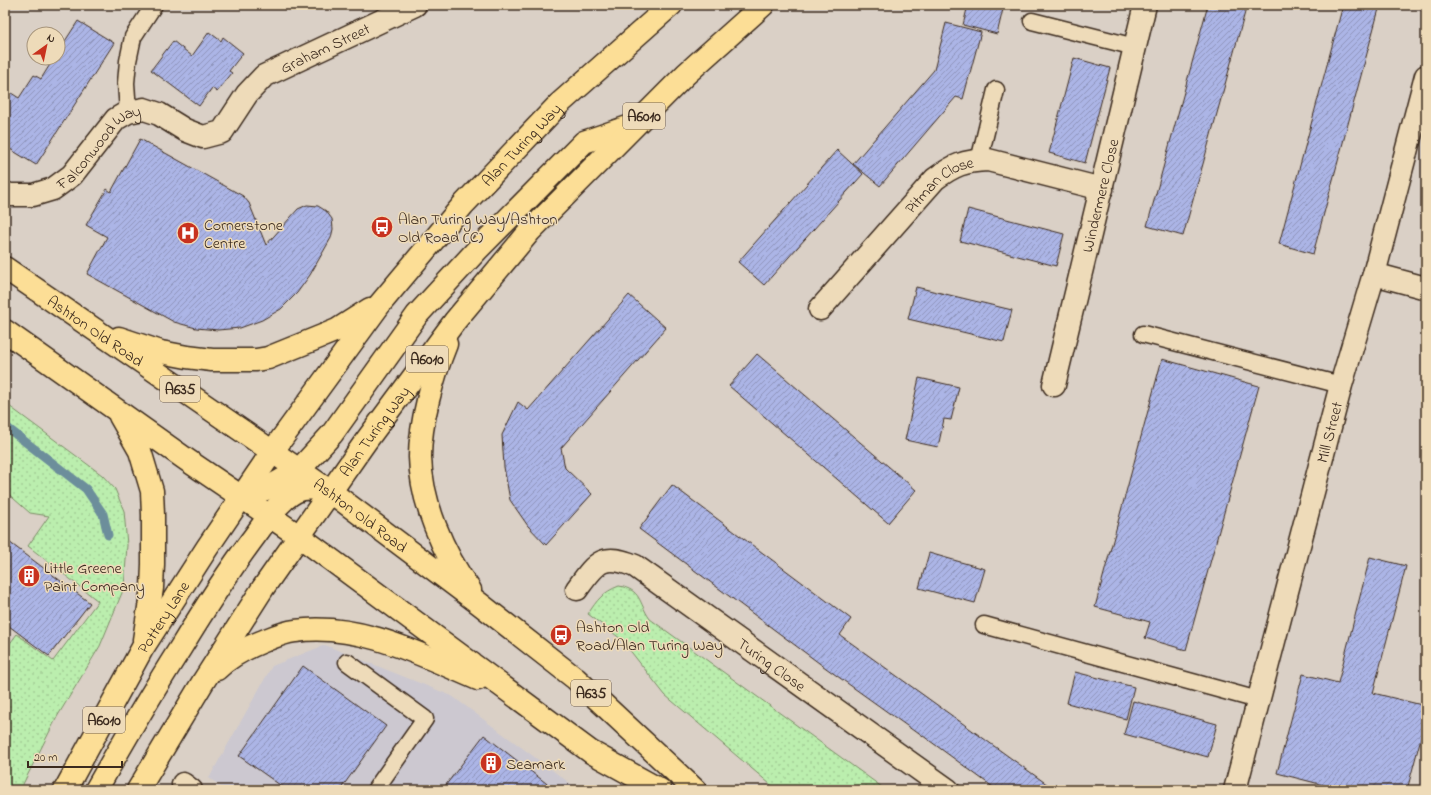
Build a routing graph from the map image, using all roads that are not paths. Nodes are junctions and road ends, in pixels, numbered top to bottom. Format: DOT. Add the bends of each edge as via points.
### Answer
graph roads {
  1 [pos="154,5"];
  2 [pos="414,5"];
  3 [pos="671,5"];
  4 [pos="763,5"];
  5 [pos="1145,5"];
  6 [pos="1032,20"];
  7 [pos="1135,47"];
  8 [pos="1426,76"];
  9 [pos="996,90"];
  10 [pos="243,100"];
  11 [pos="128,112"];
  12 [pos="635,125"];
  13 [pos="979,161"];
  14 [pos="1102,189"];
  15 [pos="5,193"];
  16 [pos="5,268"];
  17 [pos="1374,274"];
  18 [pos="1426,288"];
  19 [pos="380,304"];
  20 [pos="820,309"];
  21 [pos="455,321"];
  22 [pos="89,326"];
  23 [pos="5,331"];
  24 [pos="1143,334"];
  25 [pos="1054,385"];
  26 [pos="1341,385"];
  27 [pos="118,411"];
  28 [pos="272,452"];
  29 [pos="299,470"];
  30 [pos="331,492"];
  31 [pos="240,497"];
  32 [pos="270,516"];
  33 [pos="299,536"];
  34 [pos="577,589"];
  35 [pos="480,604"];
  36 [pos="984,625"];
  37 [pos="142,649"];
  38 [pos="347,662"];
  39 [pos="203,682"];
  40 [pos="507,691"];
  41 [pos="1258,700"];
  42 [pos="65,790"];
  43 [pos="96,790"];
  44 [pos="138,790"];
  45 [pos="374,790"];
  46 [pos="660,790"];
  47 [pos="695,790"];
  48 [pos="948,790"];
  49 [pos="1235,790"];
  1 -- 11 [label="lane" via="133,37 126,83"];
  2 -- 10 [label="street, Graham Street" via="264,76"];
  3 -- 19 [label="highway, Alan Turing Way / A6010" via="553,110 463,205"];
  4 -- 12 [label="highway, Alan Turing Way / A6010" via="686,74"];
  5 -- 7 [label="street, Windermere Close"];
  6 -- 7 [label="lane"];
  7 -- 14 [label="street, Windermere Close"];
  8 -- 17 [label="street, Mill Street"];
  9 -- 13 [label="lane"];
  10 -- 11 [label="street, Falconwood Way" via="222,132 203,137 185,130 160,114 144,109"];
  11 -- 15 [label="street, Falconwood Way" via="116,119 72,175 54,189 32,195"];
  12 -- 21 [label="highway, Alan Turing Way / A6010" via="530,232"];
  12 -- 29 [label="highway" via="584,142 477,250 417,315 332,434"];
  13 -- 14 [label="street, Pitman Close" via="988,160"];
  13 -- 20 [label="street, Pitman Close" via="952,167 935,179"];
  14 -- 25 [label="street, Windermere Close"];
  16 -- 22 [label="highway, Ashton Old Road / A635"];
  17 -- 18 [label="street"];
  17 -- 26 [label="street, Mill Street"];
  19 -- 22 [label="highway" via="337,330 268,358 256,360 212,360 161,352"];
  19 -- 28 [label="highway, Alan Turing Way / A6010"];
  21 -- 30 [label="highway, Alan Turing Way / A6010"];
  21 -- 35 [label="highway" via="428,402 420,456 428,503 440,537 463,580"];
  22 -- 28 [label="highway, Ashton Old Road / A635"];
  23 -- 27 [label="highway"];
  24 -- 26 [label="lane"];
  26 -- 41 [label="street, Mill Street"];
  27 -- 31 [label="highway"];
  27 -- 37 [label="highway" via="140,451 152,491 152,588"];
  28 -- 29 [label="highway, Ashton Old Road / A635"];
  28 -- 31 [label="highway, Pottery Lane / A6010"];
  29 -- 30 [label="highway, Ashton Old Road / A635"];
  29 -- 31 [label="highway" via="266,490"];
  30 -- 32 [label="highway" via="314,488 296,491"];
  30 -- 33 [label="highway, A6010"];
  30 -- 35 [label="highway, Ashton Old Road / A635"];
  31 -- 32 [label="highway"];
  31 -- 37 [label="highway, Pottery Lane / A6010"];
  32 -- 33 [label="highway"];
  32 -- 43 [label="highway" via="240,555 203,611"];
  33 -- 39 [label="highway, A6010"];
  33 -- 40 [label="highway"];
  34 -- 48 [label="street, Turing Close" via="594,567 602,562 624,561 635,566"];
  35 -- 47 [label="highway, Ashton Old Road / A635" via="576,679"];
  36 -- 41 [label="lane"];
  37 -- 42 [label="highway, Pottery Lane / A6010"];
  38 -- 45 [label="lane" via="425,719"];
  39 -- 40 [label="highway" via="226,660 244,649 294,631 316,630 348,632 371,637 402,647"];
  39 -- 44 [label="highway, A6010"];
  40 -- 46 [label="highway" via="591,752"];
  41 -- 49 [label="street, Mill Street"];
}
